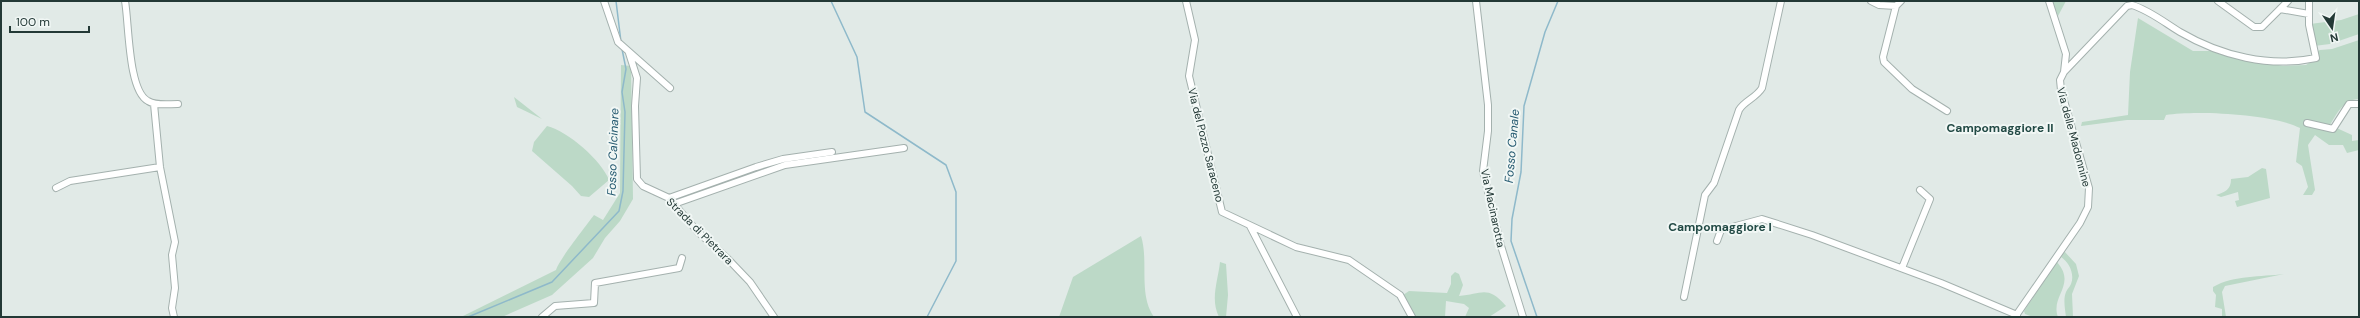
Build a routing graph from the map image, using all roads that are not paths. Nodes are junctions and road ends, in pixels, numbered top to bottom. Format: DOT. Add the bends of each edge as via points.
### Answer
graph roads {
  1 [pos="125,1"];
  2 [pos="604,1"];
  3 [pos="1186,1"];
  4 [pos="1476,1"];
  5 [pos="1782,1"];
  6 [pos="1872,1"];
  7 [pos="1901,1"];
  8 [pos="2049,1"];
  9 [pos="2218,1"];
  10 [pos="2288,1"];
  11 [pos="2309,1"];
  12 [pos="1896,6"];
  13 [pos="2280,9"];
  14 [pos="2309,14"];
  15 [pos="629,53"];
  16 [pos="2064,72"];
  17 [pos="670,88"];
  18 [pos="154,104"];
  19 [pos="178,104"];
  20 [pos="2359,104"];
  21 [pos="1947,111"];
  22 [pos="2307,123"];
  23 [pos="904,148"];
  24 [pos="832,152"];
  25 [pos="160,167"];
  26 [pos="56,188"];
  27 [pos="1920,190"];
  28 [pos="669,198"];
  29 [pos="674,204"];
  30 [pos="1250,226"];
  31 [pos="1717,241"];
  32 [pos="682,258"];
  33 [pos="1902,268"];
  34 [pos="1684,297"];
  35 [pos="2016,316"];
  36 [pos="174,317"];
  37 [pos="542,317"];
  38 [pos="774,317"];
  39 [pos="1297,317"];
  40 [pos="1412,317"];
  41 [pos="1523,317"];
  1 -- 18 [label="street" via="133,78 146,101"];
  2 -- 15 [label="street, Strada di Pietrara" via="618,42"];
  3 -- 30 [label="street, Via del Pozzo Saraceno" via="1195,40 1189,76 1222,212"];
  4 -- 41 [label="street, Via Macinarotta" via="1488,105 1483,171 1501,246"];
  5 -- 34 [label="street" via="1762,88 1759,94 1739,110 1714,183 1705,195"];
  6 -- 12 [label="street" via="1879,5"];
  7 -- 12 [label="street"];
  8 -- 16 [label="street" via="2066,54"];
  9 -- 13 [label="street" via="2254,27 2262,26"];
  10 -- 13 [label="street"];
  11 -- 14 [label="street, Via delle Madonnine"];
  12 -- 21 [label="street" via="1883,57 1884,62 1912,89"];
  13 -- 14 [label="street"];
  14 -- 16 [label="street, Via delle Madonnine" via="2316,58 2278,62 2217,50 2183,34 2136,6 2127,6"];
  15 -- 17 [label="street, Strada di Pietrara"];
  15 -- 28 [label="street, Strada di Pietrara" via="637,78 637,179 643,186"];
  16 -- 35 [label="street, Via delle Madonnine" via="2060,80 2061,90 2089,188 2088,207 2080,223"];
  18 -- 19 [label="street"];
  18 -- 25 [label="street"];
  20 -- 22 [label="street" via="2349,104 2333,129"];
  23 -- 29 [label="street" via="785,165"];
  24 -- 28 [label="street" via="756,166"];
  25 -- 26 [label="street" via="70,181"];
  25 -- 36 [label="street" via="175,242 172,255"];
  27 -- 33 [label="street" via="1930,199"];
  28 -- 29 [label="street, Strada di Pietrara"];
  29 -- 38 [label="street, Strada di Pietrara" via="698,232 728,258 750,282"];
  30 -- 39 [label="street"];
  30 -- 40 [label="street, Via del Pozzo Saraceno" via="1296,247 1349,260 1400,295"];
  31 -- 33 [label="street" via="1721,230 1762,219"];
  32 -- 37 [label="street" via="679,268 596,283 594,303 556,306"];
  33 -- 35 [label="street"];
}
